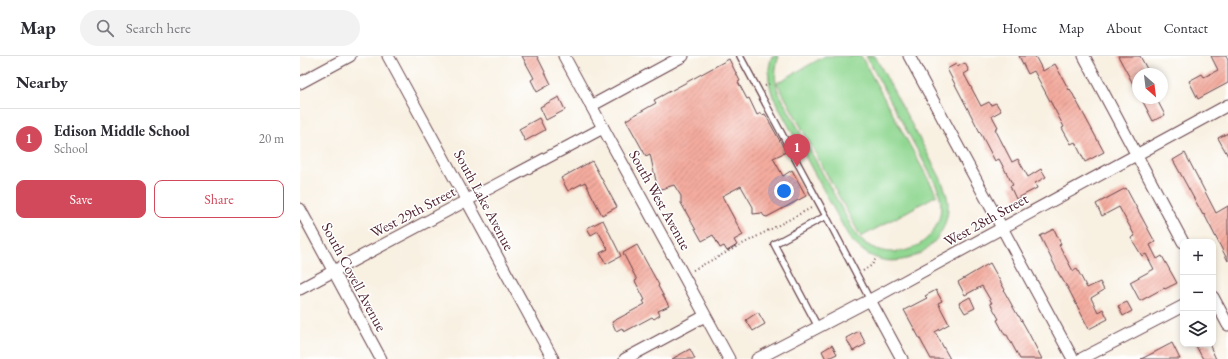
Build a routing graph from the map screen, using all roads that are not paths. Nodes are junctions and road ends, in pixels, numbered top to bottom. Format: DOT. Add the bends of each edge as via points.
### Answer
graph roads {
  1 [pos="350,56"];
  2 [pos="388,56"];
  3 [pos="564,56"];
  4 [pos="683,56"];
  5 [pos="740,56"];
  6 [pos="909,56"];
  7 [pos="1084,56"];
  8 [pos="300,83"];
  9 [pos="1228,105"];
  10 [pos="591,106"];
  11 [pos="603,128"];
  12 [pos="1137,155"];
  13 [pos="467,201"];
  14 [pos="300,209"];
  15 [pos="826,216"];
  16 [pos="1002,228"];
  17 [pos="1182,239"];
  18 [pos="334,271"];
  19 [pos="300,289"];
  20 [pos="870,300"];
  21 [pos="1216,303"];
  22 [pos="1180,308"];
  23 [pos="705,316"];
  24 [pos="1228,325"];
  25 [pos="818,327"];
  26 [pos="381,359"];
  27 [pos="553,359"];
  28 [pos="625,359"];
  29 [pos="729,359"];
  30 [pos="757,359"];
  31 [pos="902,359"];
  32 [pos="1073,359"];
  33 [pos="1081,359"];
  1 -- 8 [label="street"];
  2 -- 13 [label="street, South Lake Avenue"];
  3 -- 10 [label="street, South West Avenue"];
  4 -- 10 [label="street"];
  5 -- 15 [label="lane"];
  6 -- 16 [label="street"];
  7 -- 12 [label="street"];
  9 -- 12 [label="street, West 28th Street"];
  10 -- 11 [label="street, South West Avenue"];
  11 -- 13 [label="street, West 29th Street"];
  11 -- 23 [label="street, South West Avenue"];
  12 -- 16 [label="street, West 28th Street"];
  12 -- 17 [label="street"];
  13 -- 18 [label="street, West 29th Street"];
  13 -- 27 [label="street, South Lake Avenue"];
  14 -- 18 [label="street, South Covell Avenue"];
  15 -- 20 [label="lane"];
  15 -- 25 [label="lane" via="774,244"];
  16 -- 20 [label="street, West 28th Street"];
  16 -- 32 [label="street"];
  18 -- 19 [label="street, West 29th Street"];
  18 -- 26 [label="street, South Covell Avenue"];
  20 -- 25 [label="street, West 28th Street"];
  20 -- 31 [label="street"];
  21 -- 24 [label="street"];
  22 -- 33 [label="street"];
  23 -- 28 [label="street"];
  23 -- 29 [label="street, South West Avenue"];
  25 -- 30 [label="street, West 28th Street"];
}
